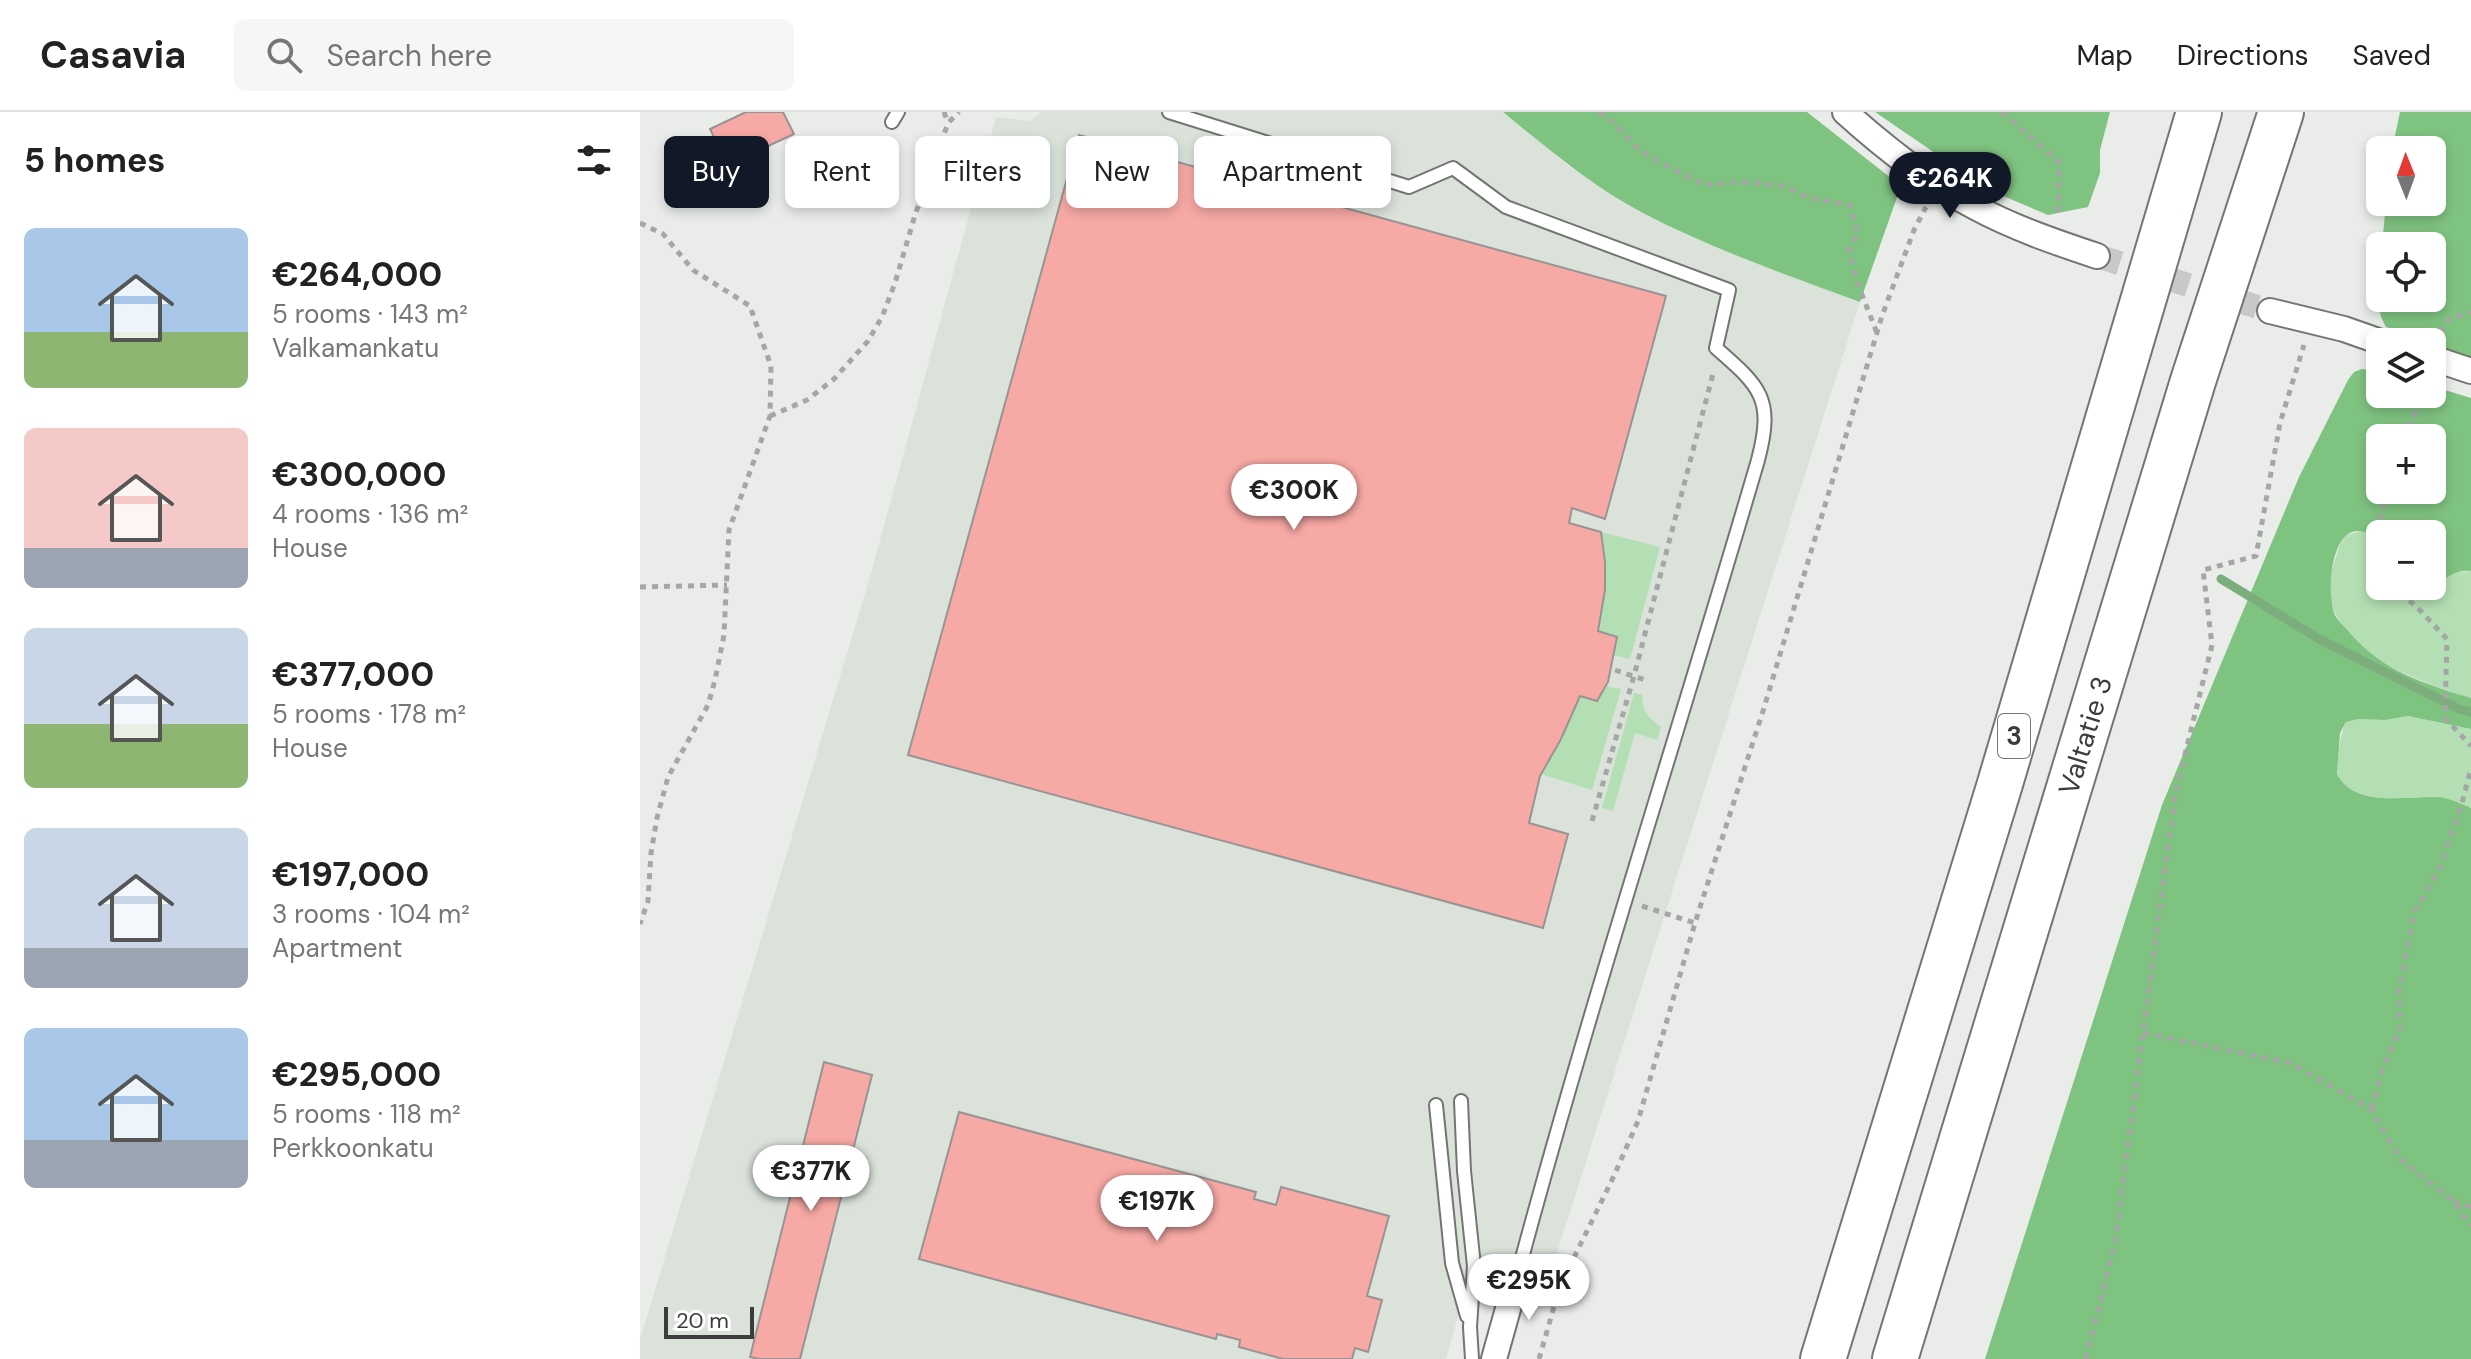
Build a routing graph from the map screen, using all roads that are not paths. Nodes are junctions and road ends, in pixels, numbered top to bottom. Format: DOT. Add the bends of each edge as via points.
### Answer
graph roads {
  1 [pos="1169,112"];
  2 [pos="1845,112"];
  3 [pos="2199,112"];
  4 [pos="2280,114"];
  5 [pos="2097,256"];
  6 [pos="2270,311"];
  7 [pos="2366,337"];
  8 [pos="2446,363"];
  9 [pos="2471,371"];
  10 [pos="1461,1101"];
  11 [pos="1436,1105"];
  12 [pos="1518,1273"];
  13 [pos="1470,1327"];
  14 [pos="1472,1359"];
  15 [pos="1494,1359"];
  16 [pos="1823,1359"];
  17 [pos="1895,1359"];
  1 -- 12 [label="lane" via="1409,187 1453,168 1506,207 1729,290 1716,348 1758,389 1765,407 1764,437"];
  2 -- 5 [label="street" via="1886,147 1976,207"];
  3 -- 16 [label="highway, 3"];
  4 -- 17 [label="highway, Valtatie 3" via="2193,381"];
  6 -- 7 [label="street"];
  8 -- 9 [label="street"];
  10 -- 13 [label="lane" via="1474,1266"];
  11 -- 13 [label="lane" via="1452,1263"];
  12 -- 15 [label="street"];
  13 -- 14 [label="lane"];
}
